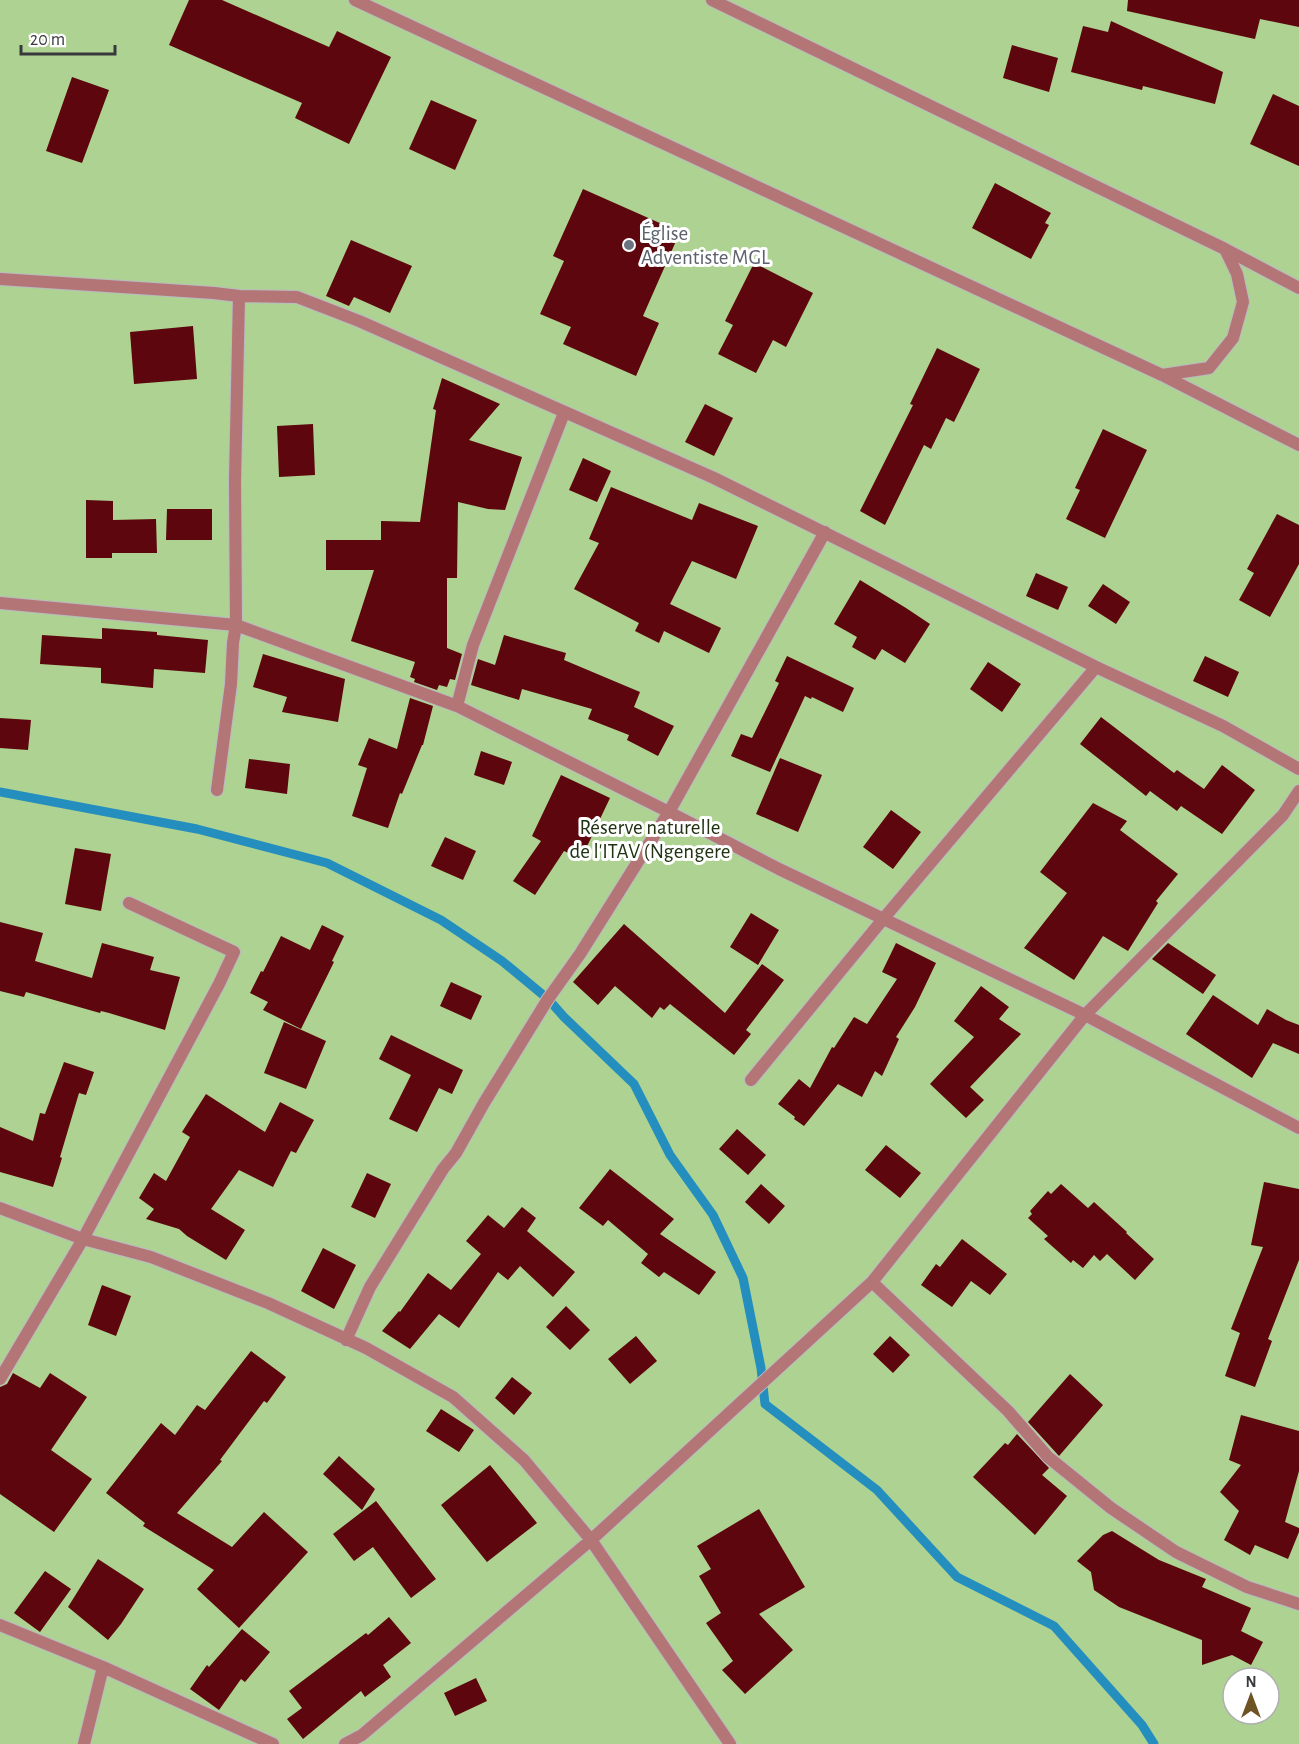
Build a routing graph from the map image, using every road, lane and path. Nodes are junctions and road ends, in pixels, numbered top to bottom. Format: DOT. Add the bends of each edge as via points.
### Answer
graph roads {
  1 [pos="355,0"];
  2 [pos="712,0"];
  3 [pos="1225,249"];
  4 [pos="0,279"];
  5 [pos="1299,288"];
  6 [pos="240,296"];
  7 [pos="1162,375"];
  8 [pos="564,413"];
  9 [pos="1299,445"];
  10 [pos="825,532"];
  11 [pos="0,603"];
  12 [pos="236,625"];
  13 [pos="1096,667"];
  14 [pos="457,706"];
  15 [pos="1299,769"];
  16 [pos="218,790"];
  17 [pos="1299,791"];
  18 [pos="669,812"];
  19 [pos="129,903"];
  20 [pos="884,918"];
  21 [pos="1085,1015"];
  22 [pos="751,1080"];
  23 [pos="1299,1128"];
  24 [pos="0,1208"];
  25 [pos="83,1239"];
  26 [pos="872,1282"];
  27 [pos="346,1340"];
  28 [pos="0,1379"];
  29 [pos="591,1540"];
  30 [pos="1299,1604"];
  31 [pos="0,1625"];
  32 [pos="103,1667"];
  33 [pos="84,1744"];
  34 [pos="273,1744"];
  35 [pos="345,1744"];
  36 [pos="730,1744"];
  1 -- 7 [label="street"];
  2 -- 3 [label="street"];
  3 -- 5 [label="street"];
  3 -- 7 [label="street" via="1237,274 1243,302 1233,338 1209,368"];
  4 -- 6 [label="street"];
  6 -- 8 [label="street" via="297,297"];
  6 -- 12 [label="street"];
  7 -- 9 [label="street"];
  8 -- 10 [label="street" via="714,478"];
  8 -- 14 [label="street" via="472,645"];
  10 -- 13 [label="street"];
  10 -- 18 [label="street"];
  11 -- 12 [label="street"];
  12 -- 14 [label="street"];
  12 -- 16 [label="street"];
  13 -- 15 [label="street" via="1223,726"];
  13 -- 20 [label="street"];
  14 -- 18 [label="street"];
  17 -- 21 [label="street" via="1283,815"];
  18 -- 20 [label="street"];
  18 -- 27 [label="street" via="370,1287"];
  19 -- 25 [label="street" via="234,952"];
  20 -- 21 [label="street"];
  20 -- 22 [label="street"];
  21 -- 23 [label="street"];
  21 -- 26 [label="street"];
  24 -- 25 [label="street"];
  25 -- 27 [label="street" via="151,1257 268,1303"];
  25 -- 28 [label="street"];
  26 -- 29 [label="street"];
  26 -- 30 [label="street" via="1008,1411 1048,1457 1111,1508 1176,1552 1247,1587"];
  27 -- 29 [label="street" via="453,1397 524,1460"];
  29 -- 35 [label="street" via="362,1735"];
  29 -- 36 [label="street"];
  31 -- 32 [label="street"];
  32 -- 33 [label="street"];
  32 -- 34 [label="street"];
}
